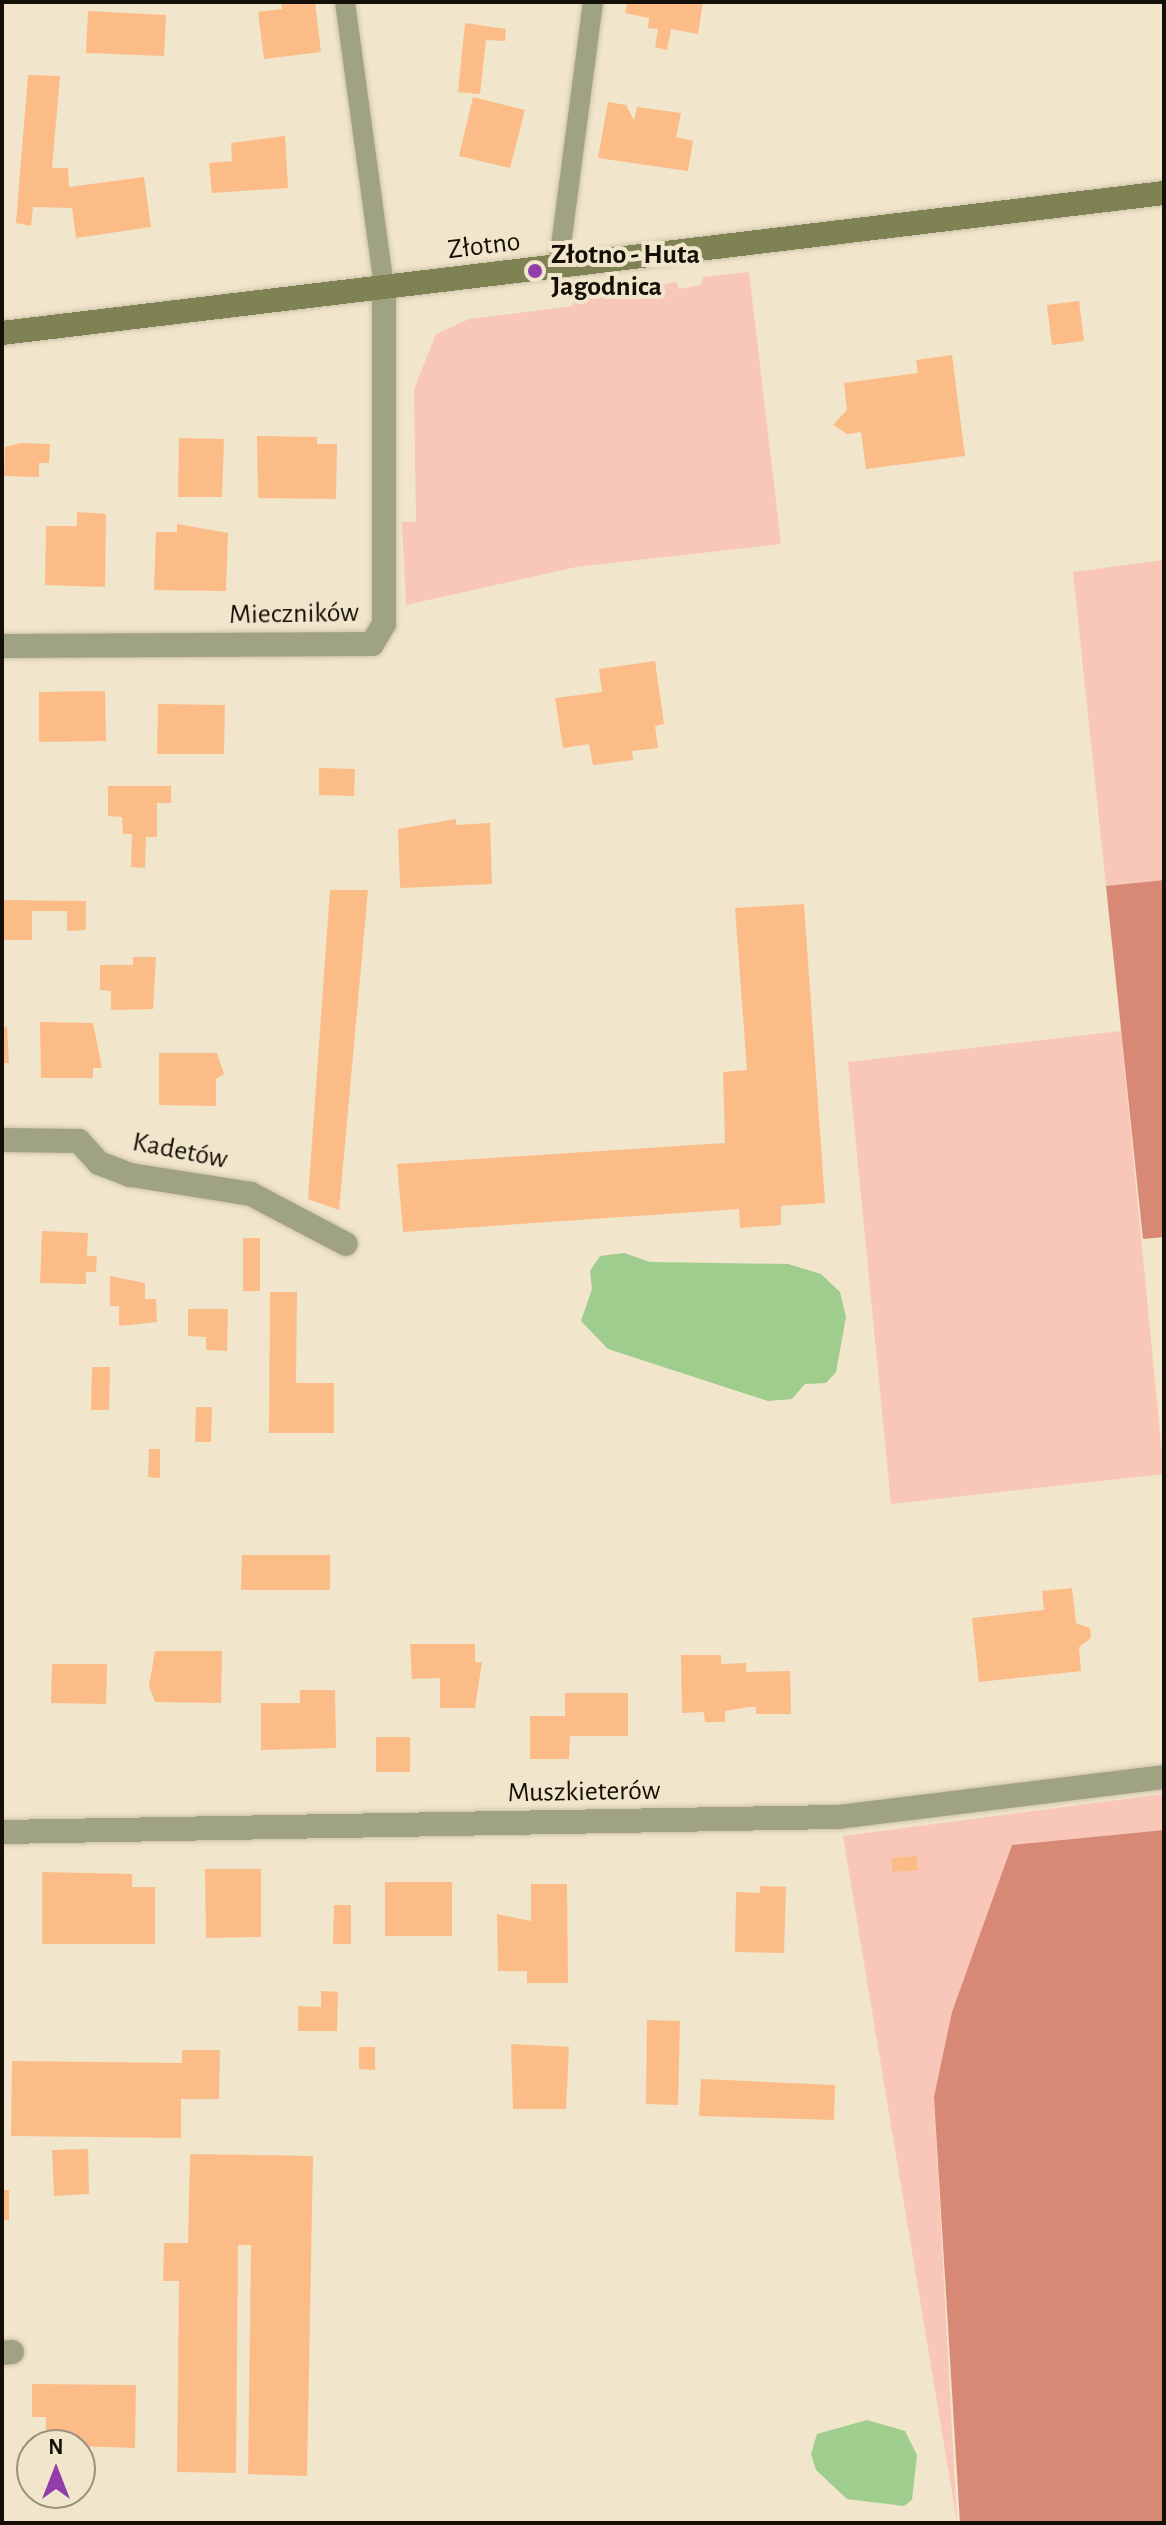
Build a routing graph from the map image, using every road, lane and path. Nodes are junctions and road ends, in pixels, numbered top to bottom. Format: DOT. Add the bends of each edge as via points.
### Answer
graph roads {
  1 [pos="345,2"];
  2 [pos="593,2"];
  3 [pos="1164,193"];
  4 [pos="558,268"];
  5 [pos="384,288"];
  6 [pos="2,333"];
  7 [pos="2,646"];
  8 [pos="2,1140"];
  9 [pos="346,1244"];
  10 [pos="1164,1777"];
  11 [pos="2,1832"];
  1 -- 5 [label="lane"];
  2 -- 4 [label="lane"];
  3 -- 4 [label="street, Złotno"];
  4 -- 5 [label="street, Złotno"];
  5 -- 6 [label="street, Złotno"];
  5 -- 7 [label="street, Mieczników" via="384,624 372,644"];
  8 -- 9 [label="street, Kadetów" via="79,1141 99,1163 251,1194"];
  10 -- 11 [label="street, Muszkieterów" via="839,1817"];
}
